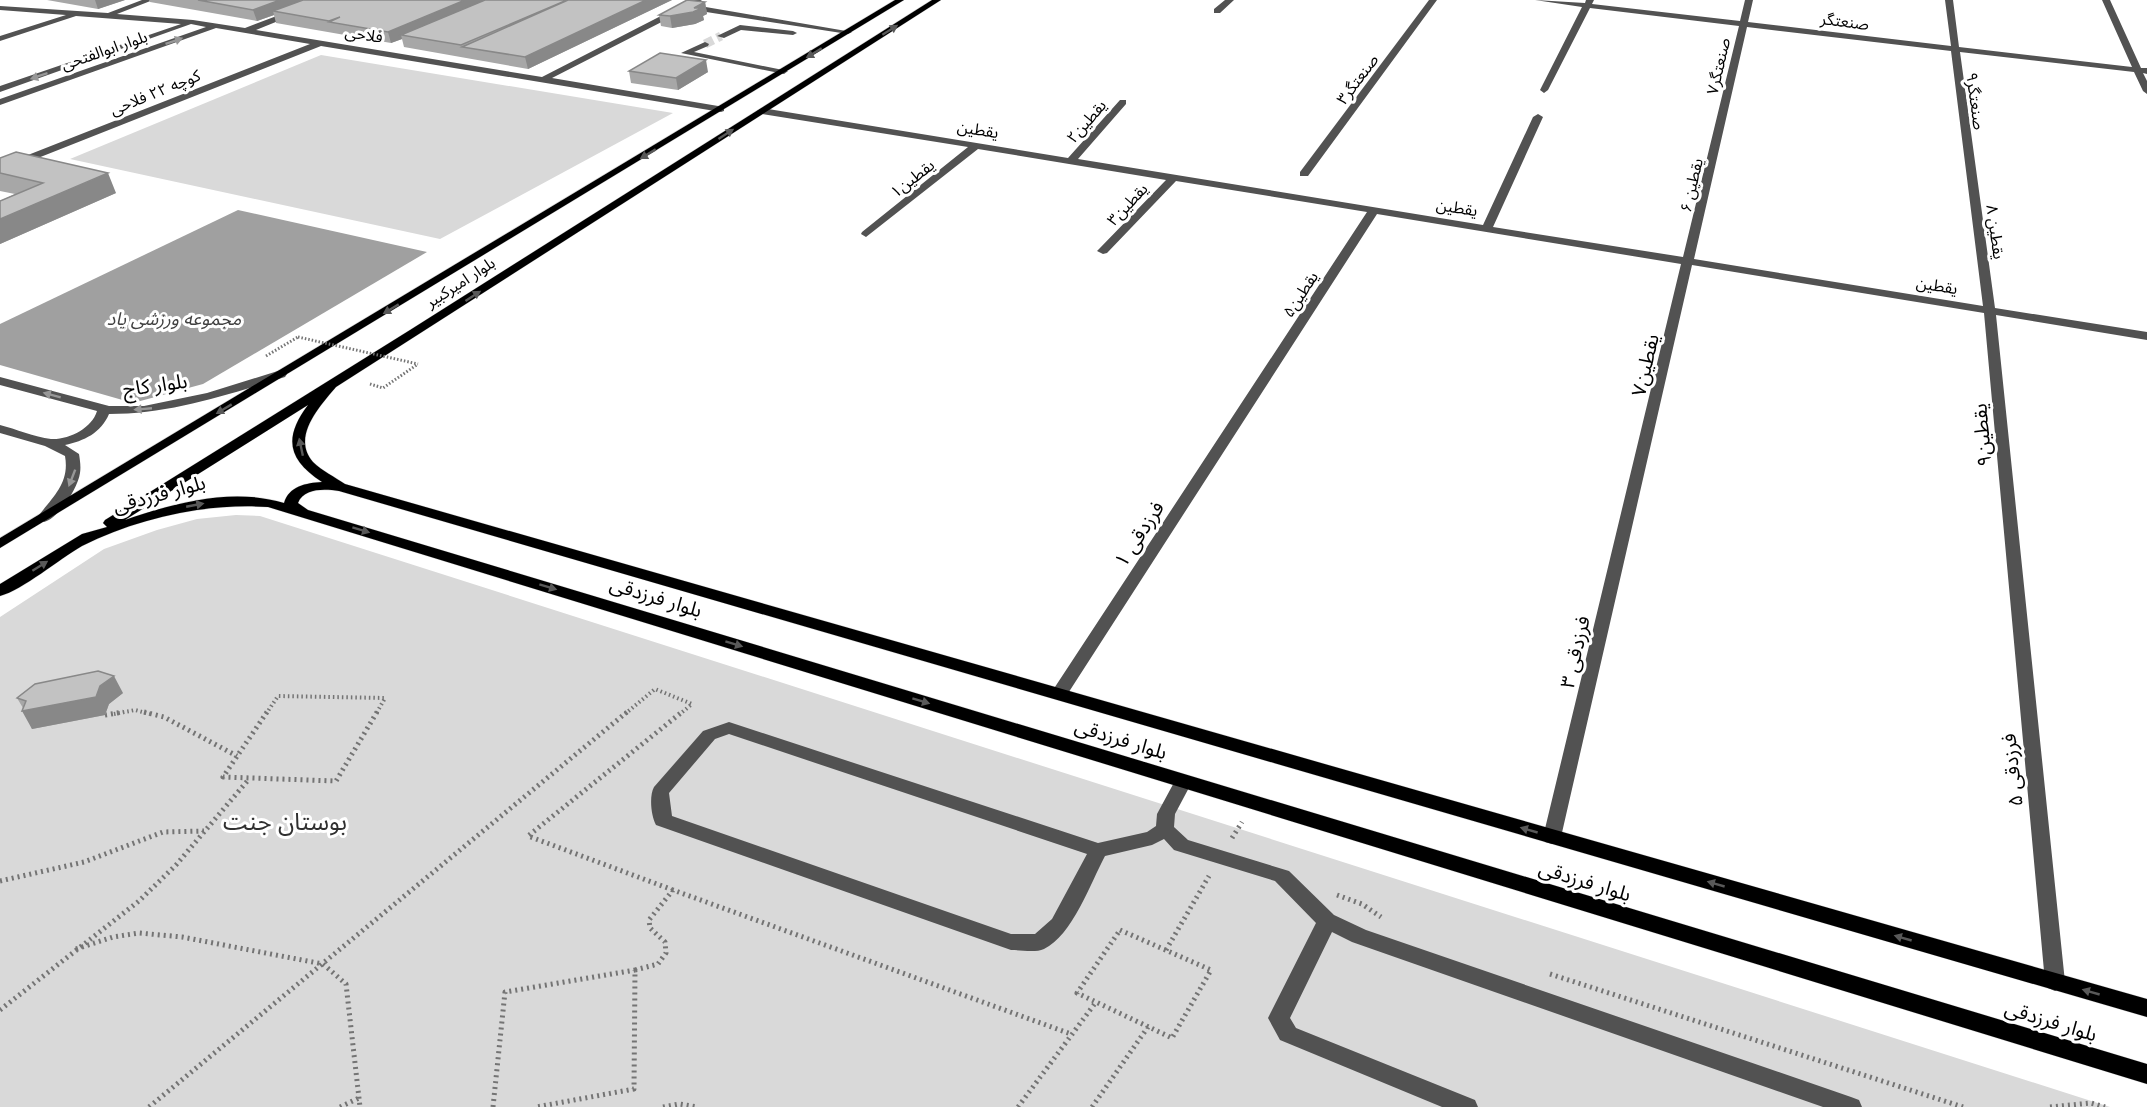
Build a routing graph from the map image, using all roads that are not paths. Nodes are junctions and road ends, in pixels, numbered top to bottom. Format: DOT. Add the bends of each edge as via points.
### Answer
graph roads {
  1 [pos="149,0"];
  2 [pos="326,0"];
  3 [pos="698,0"];
  4 [pos="900,0"];
  5 [pos="938,0"];
  6 [pos="1230,0"];
  7 [pos="1433,0"];
  8 [pos="1539,0"];
  9 [pos="1749,0"];
  10 [pos="1949,0"];
  11 [pos="2106,0"];
  12 [pos="1589,3"];
  13 [pos="686,6"];
  14 [pos="0,8"];
  15 [pos="1217,11"];
  16 [pos="79,14"];
  17 [pos="104,15"];
  18 [pos="193,22"];
  19 [pos="1743,24"];
  20 [pos="218,25"];
  21 [pos="248,30"];
  22 [pos="843,35"];
  23 [pos="721,36"];
  24 [pos="0,39"];
  25 [pos="320,43"];
  26 [pos="401,44"];
  27 [pos="705,44"];
  28 [pos="1954,49"];
  29 [pos="380,52"];
  30 [pos="2136,70"];
  31 [pos="784,71"];
  32 [pos="2147,71"];
  33 [pos="544,79"];
  34 [pos="0,89"];
  35 [pos="1544,90"];
  36 [pos="2147,91"];
  37 [pos="0,102"];
  38 [pos="1123,102"];
  39 [pos="721,109"];
  40 [pos="762,111"];
  41 [pos="1722,115"];
  42 [pos="1538,117"];
  43 [pos="976,146"];
  44 [pos="1969,157"];
  45 [pos="1071,161"];
  46 [pos="0,170"];
  47 [pos="1304,174"];
  48 [pos="1173,178"];
  49 [pos="1374,210"];
  50 [pos="1487,229"];
  51 [pos="866,234"];
  52 [pos="1103,252"];
  53 [pos="1689,262"];
  54 [pos="1990,311"];
  55 [pos="2147,336"];
  56 [pos="281,374"];
  57 [pos="0,381"];
  58 [pos="334,382"];
  59 [pos="1254,396"];
  60 [pos="104,409"];
  61 [pos="0,429"];
  62 [pos="50,443"];
  63 [pos="1638,477"];
  64 [pos="340,487"];
  65 [pos="305,513"];
  66 [pos="44,518"];
  67 [pos="80,542"];
  68 [pos="0,544"];
  69 [pos="2013,555"];
  70 [pos="0,591"];
  71 [pos="1059,694"];
  72 [pos="1183,782"];
  73 [pos="1165,829"];
  74 [pos="1552,837"];
  75 [pos="1098,850"];
  76 [pos="1327,921"];
  77 [pos="2055,982"];
  78 [pos="2147,1008"];
  79 [pos="2147,1074"];
  80 [pos="1467,1107"];
  81 [pos="1851,1107"];
  1 -- 17 [label="street"];
  2 -- 21 [label="street"];
  3 -- 13 [label="street"];
  4 -- 22 [label="main road, بلوار امیرکبیر"];
  40 -- 5 [label="main road, بلوار امیرکبیر, one-way"];
  6 -- 15 [label="street"];
  7 -- 47 [label="street, صنعتگر۳"];
  8 -- 12 [label="street, صنعتگر"];
  9 -- 19 [label="street, صنعتگر۷"];
  10 -- 28 [label="street, صنعتگر۹"];
  11 -- 30 [label="street"];
  12 -- 19 [label="street, صنعتگر"];
  12 -- 35 [label="street"];
  13 -- 22 [label="street"];
  13 -- 33 [label="street"];
  14 -- 16 [label="street, فلاحی"];
  16 -- 17 [label="street, فلاحی"];
  16 -- 24 [label="street"];
  17 -- 18 [label="street, فلاحی"];
  18 -- 20 [label="street, فلاحی"];
  18 -- 34 [label="street, بلوار ابوالفتحی, one-way"];
  19 -- 28 [label="street, صنعتگر"];
  19 -- 41 [label="street, صنعتگر۷"];
  20 -- 21 [label="street, فلاحی"];
  37 -- 20 [label="street, بلوار ابوالفتحی, one-way"];
  21 -- 25 [label="street, فلاحی"];
  22 -- 23 [label="street" via="740,27"];
  22 -- 31 [label="main road, بلوار امیرکبیر, one-way"];
  25 -- 29 [label="street, فلاحی"];
  25 -- 46 [label="street, کوچه ۲۲ فلاحی"];
  26 -- 29 [label="street"];
  27 -- 31 [label="street" via="685,53"];
  28 -- 30 [label="street, صنعتگر"];
  28 -- 44 [label="street, صنعتگر۹"];
  29 -- 33 [label="street, فلاحی"];
  30 -- 32 [label="street, صنعتگر"];
  30 -- 36 [label="street"];
  31 -- 39 [label="main road, بلوار امیرکبیر"];
  33 -- 39 [label="street, فلاحی"];
  38 -- 45 [label="street, یقطین۲"];
  39 -- 56 [label="main road, بلوار امیرکبیر, one-way"];
  40 -- 43 [label="street, یقطین"];
  58 -- 40 [label="main road, بلوار امیرکبیر, one-way"];
  41 -- 53 [label="street, یقطین ۶"];
  42 -- 50 [label="street"];
  43 -- 45 [label="street, یقطین"];
  43 -- 51 [label="street, یقطین۱"];
  44 -- 54 [label="street, یقطین ۸"];
  45 -- 48 [label="street, یقطین"];
  48 -- 49 [label="street, یقطین"];
  48 -- 52 [label="street, یقطین۳"];
  49 -- 50 [label="street, یقطین"];
  49 -- 59 [label="street, یقطین۵"];
  50 -- 53 [label="street, یقطین"];
  53 -- 54 [label="street, یقطین"];
  53 -- 63 [label="street, یقطین۷"];
  54 -- 55 [label="street, یقطین"];
  54 -- 69 [label="street, یقطین۹"];
  56 -- 60 [label="street, بلوار کاج, one-way" via="168,406"];
  56 -- 66 [label="main road, بلوار امیرکبیر, one-way"];
  60 -- 57 [label="street, بلوار کاج, one-way"];
  64 -- 58 [label="main road, بلوار فرزدقی, one-way" via="308,465 298,443 306,416"];
  58 -- 67 [label="main road, بلوار امیرکبیر"];
  59 -- 71 [label="street, فرزدقی ۱"];
  60 -- 62 [label="street" via="88,431 72,440"];
  61 -- 62 [label="street"];
  62 -- 66 [label="street, one-way" via="72,454 76,467 62,498"];
  63 -- 74 [label="street, فرزدقی ۳"];
  64 -- 65 [label="main road" via="317,486 296,494 290,505"];
  64 -- 71 [label="main road, بلوار فرزدقی"];
  67 -- 65 [label="main road, بلوار فرزدقی, one-way" via="159,513 207,502 259,502"];
  65 -- 72 [label="main road, بلوار فرزدقی, one-way"];
  66 -- 68 [label="main road, بلوار امیرکبیر"];
  70 -- 67 [label="main road, بلوار امیرکبیر, one-way"];
  69 -- 77 [label="street, فرزدقی ۵"];
  74 -- 71 [label="main road, بلوار فرزدقی, one-way"];
  72 -- 73 [label="street" via="1166,814"];
  72 -- 79 [label="main road, بلوار فرزدقی"];
  73 -- 75 [label="street" via="1152,838"];
  73 -- 76 [label="street" via="1181,844 1282,876"];
  77 -- 74 [label="main road, بلوار فرزدقی, one-way"];
  75 -- 75 [label="street" via="729,728 710,735 660,792 663,820 1011,942 1039,942 1059,925"];
  76 -- 80 [label="street" via="1279,1018 1288,1034"];
  76 -- 81 [label="street" via="1359,936"];
  78 -- 77 [label="main road, بلوار فرزدقی, one-way"];
}
